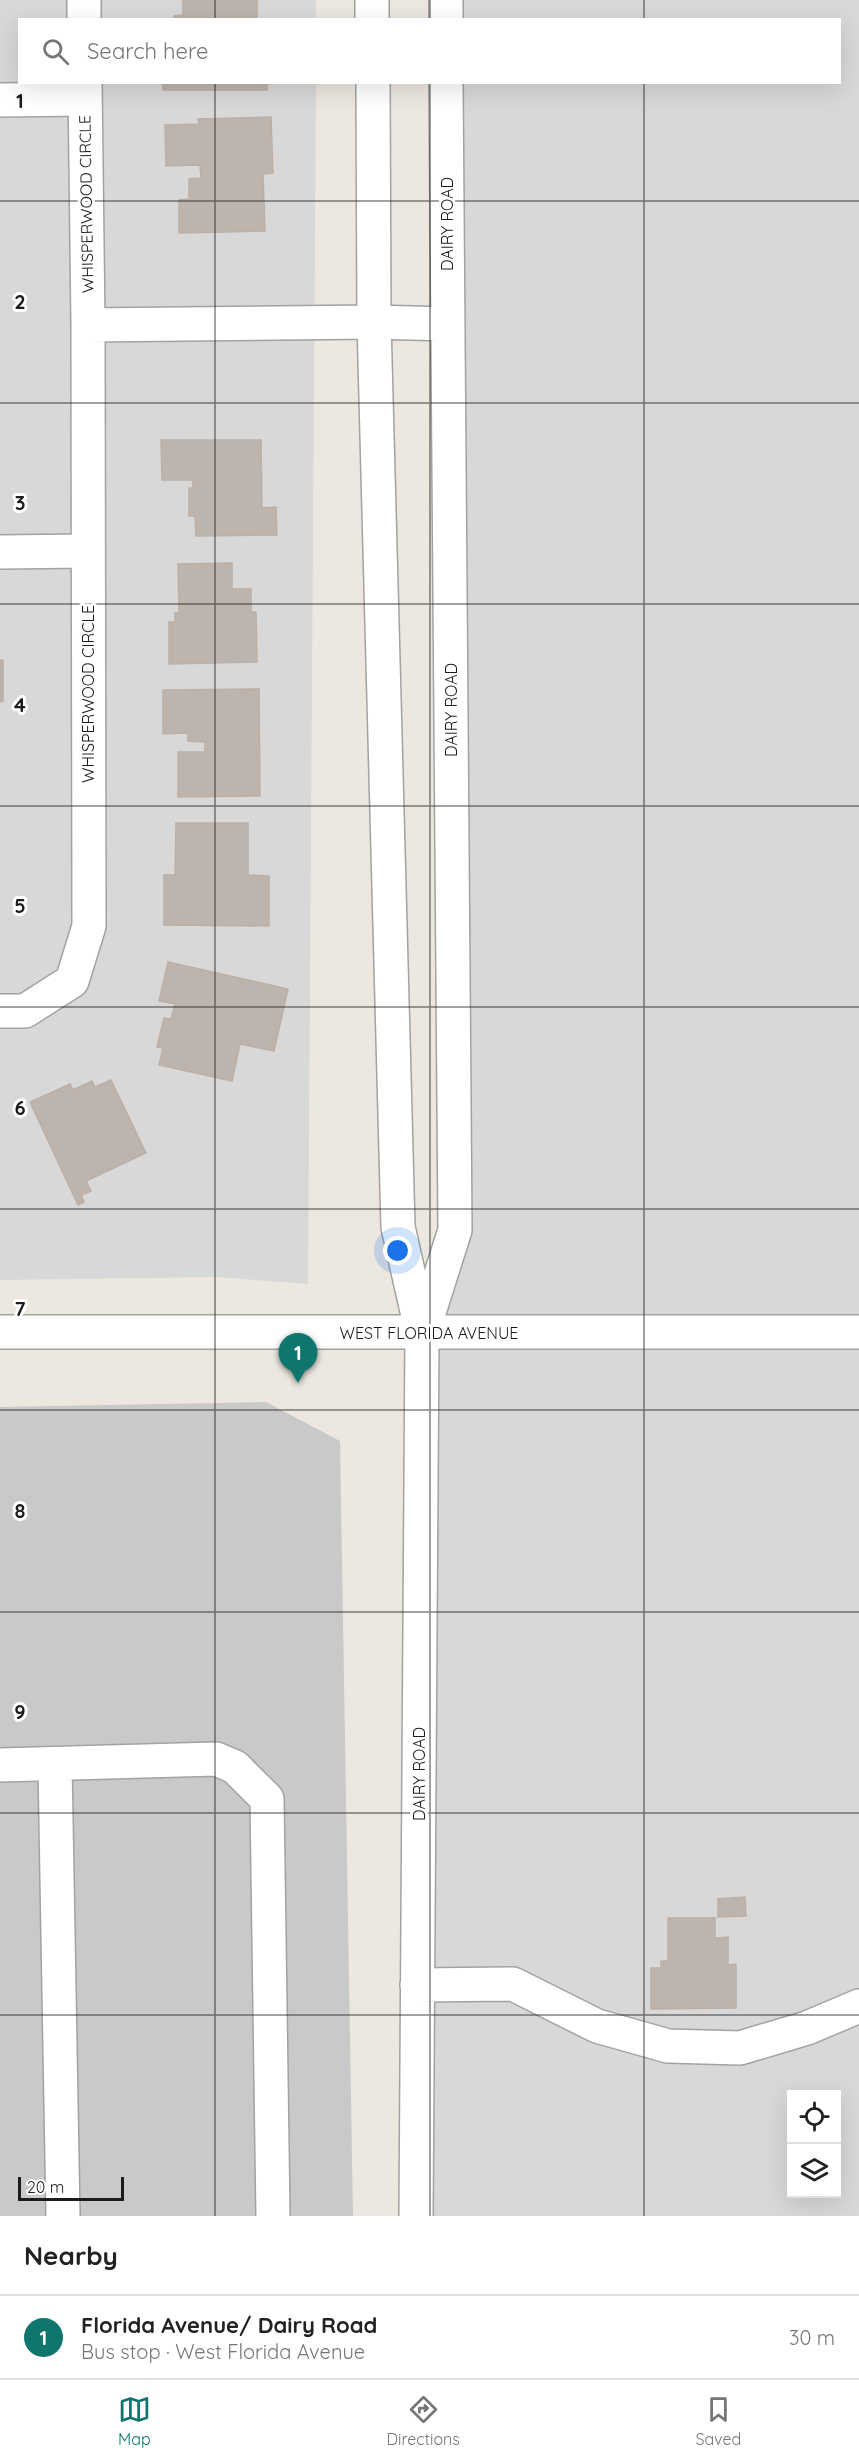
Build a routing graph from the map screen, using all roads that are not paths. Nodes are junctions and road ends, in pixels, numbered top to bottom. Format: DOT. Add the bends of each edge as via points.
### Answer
graph roads {
  1 [pos="84,0"];
  2 [pos="372,0"];
  3 [pos="446,0"];
  4 [pos="84,18"];
  5 [pos="372,18"];
  6 [pos="446,18"];
  7 [pos="373,84"];
  8 [pos="446,84"];
  9 [pos="85,91"];
  10 [pos="0,100"];
  11 [pos="374,322"];
  12 [pos="448,324"];
  13 [pos="88,325"];
  14 [pos="87,551"];
  15 [pos="0,552"];
  16 [pos="0,1011"];
  17 [pos="0,1332"];
  18 [pos="859,1332"];
  19 [pos="422,1333"];
  20 [pos="54,1764"];
  21 [pos="0,1765"];
  22 [pos="417,1985"];
  23 [pos="859,2006"];
  24 [pos="63,2216"];
  25 [pos="273,2216"];
  26 [pos="416,2216"];
  1 -- 4 [label="street"];
  2 -- 5 [label="street"];
  3 -- 6 [label="street"];
  7 -- 11 [label="street, DAIRY ROAD"];
  8 -- 12 [label="street, DAIRY ROAD"];
  9 -- 10 [label="street"];
  9 -- 13 [label="street, WHISPERWOOD CIRCLE"];
  11 -- 12 [label="street"];
  11 -- 13 [label="street"];
  11 -- 19 [label="street, DAIRY ROAD" via="398,1227"];
  12 -- 19 [label="street, DAIRY ROAD" via="455,1230"];
  13 -- 14 [label="street, WHISPERWOOD CIRCLE"];
  14 -- 15 [label="street"];
  14 -- 16 [label="street, WHISPERWOOD CIRCLE" via="89,926 72,981 25,1011"];
  17 -- 19 [label="street, WEST FLORIDA AVENUE"];
  18 -- 19 [label="street, WEST FLORIDA AVENUE"];
  19 -- 22 [label="street, DAIRY ROAD"];
  20 -- 21 [label="street"];
  20 -- 24 [label="street"];
  20 -- 25 [label="street" via="216,1759 235,1767 267,1799"];
  22 -- 23 [label="street" via="513,1984 597,2026 668,2046 740,2048 807,2028"];
  22 -- 26 [label="street, DAIRY ROAD"];
}
